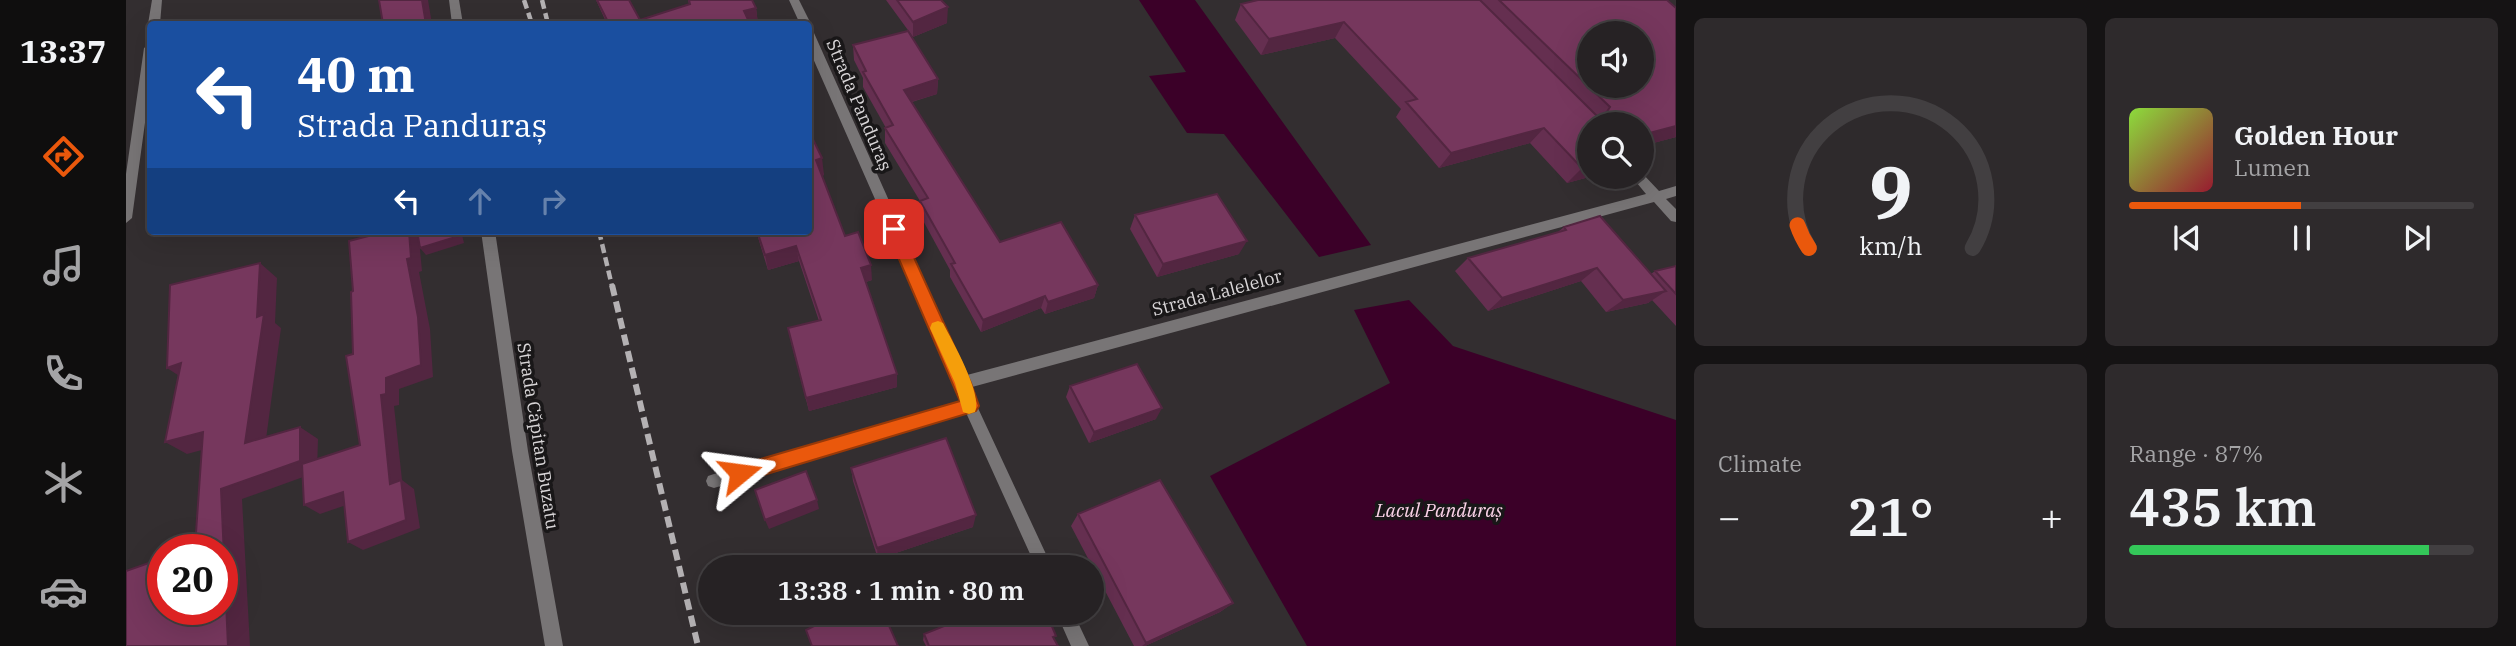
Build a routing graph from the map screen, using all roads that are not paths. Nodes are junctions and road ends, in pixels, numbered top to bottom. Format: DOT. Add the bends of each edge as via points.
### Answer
graph roads {
  1 [pos="157,0"];
  2 [pos="454,0"];
  3 [pos="794,0"];
  4 [pos="154,21"];
  5 [pos="458,21"];
  6 [pos="804,21"];
  7 [pos="812,42"];
  8 [pos="147,69"];
  9 [pos="1650,189"];
  10 [pos="1676,191"];
  11 [pos="1657,196"];
  12 [pos="1676,217"];
  13 [pos="126,218"];
  14 [pos="489,235"];
  15 [pos="963,383"];
  16 [pos="970,406"];
  17 [pos="714,481"];
  18 [pos="1038,555"];
  19 [pos="1070,625"];
  20 [pos="554,646"];
  21 [pos="1080,646"];
  1 -- 4 [label="street"];
  2 -- 5 [label="street"];
  3 -- 6 [label="street, Strada Panduraș"];
  7 -- 15 [label="street, Strada Panduraș"];
  8 -- 13 [label="street"];
  9 -- 11 [label="street"];
  10 -- 11 [label="street, Strada Lalelelor"];
  11 -- 12 [label="street"];
  11 -- 15 [label="street, Strada Lalelelor"];
  14 -- 20 [label="street, Strada Căpitan Buzatu"];
  15 -- 16 [label="street"];
  16 -- 17 [label="street"];
  16 -- 18 [label="street"];
  19 -- 21 [label="street"];
}
